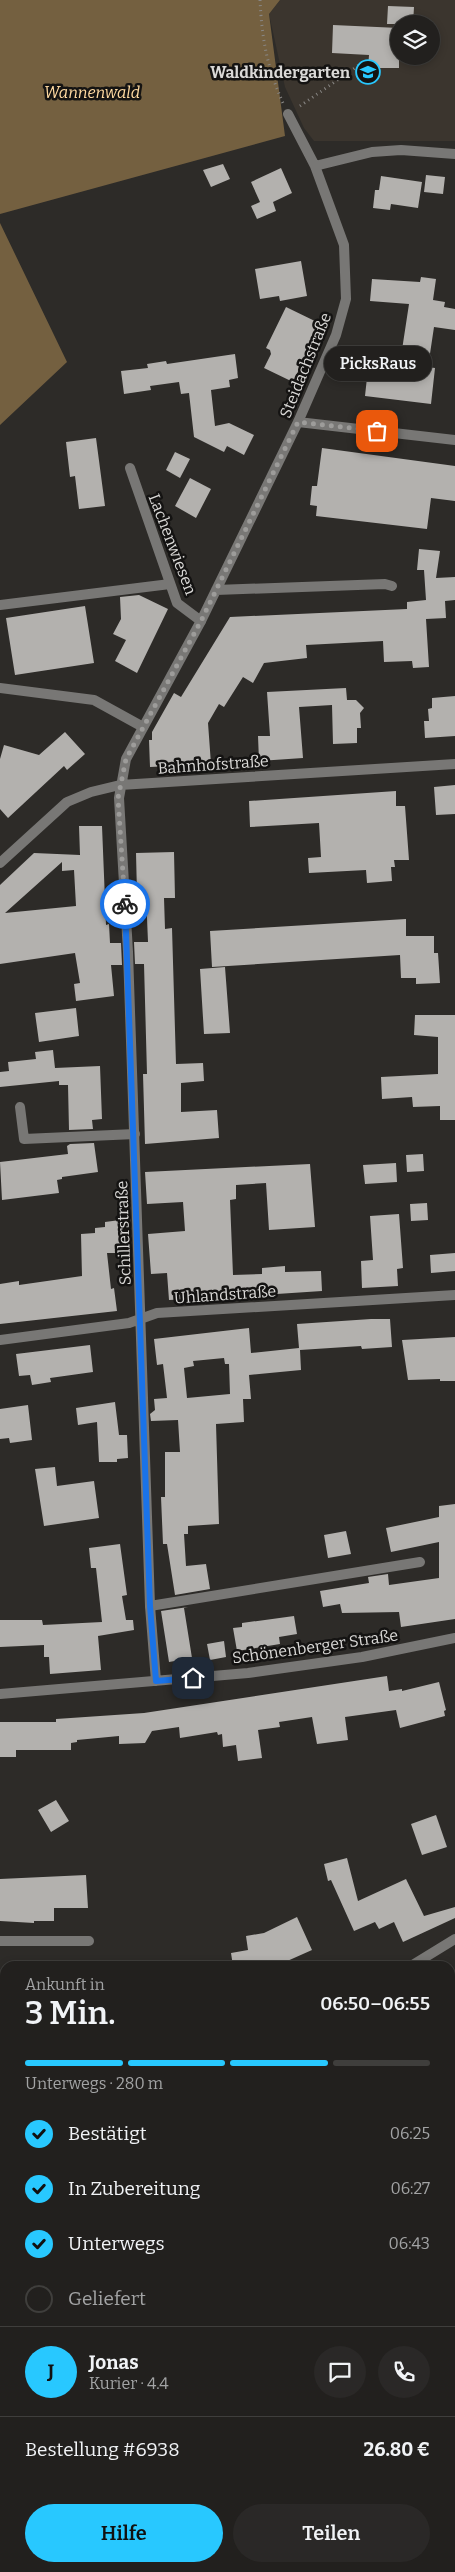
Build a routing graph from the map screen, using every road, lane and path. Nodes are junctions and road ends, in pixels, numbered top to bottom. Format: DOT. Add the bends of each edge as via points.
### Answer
graph roads {
  1 [pos="260,0"];
  2 [pos="362,63"];
  3 [pos="288,114"];
  4 [pos="455,154"];
  5 [pos="315,166"];
  6 [pos="298,422"];
  7 [pos="455,440"];
  8 [pos="130,468"];
  9 [pos="170,584"];
  10 [pos="392,586"];
  11 [pos="216,590"];
  12 [pos="0,605"];
  13 [pos="201,621"];
  14 [pos="0,688"];
  15 [pos="143,727"];
  16 [pos="455,764"];
  17 [pos="120,785"];
  18 [pos="0,863"];
  19 [pos="20,1107"];
  20 [pos="135,1134"];
  21 [pos="455,1295"];
  22 [pos="141,1319"];
  23 [pos="0,1340"];
  24 [pos="420,1562"];
  25 [pos="150,1606"];
  26 [pos="455,1638"];
  27 [pos="156,1681"];
  28 [pos="0,1694"];
  29 [pos="455,1939"];
  30 [pos="0,1941"];
  31 [pos="89,1941"];
  32 [pos="419,1961"];
  1 -- 3 [label="path" via="262,38 270,72"];
  2 -- 3 [label="path"];
  3 -- 5 [label="street, Steidachstraße"];
  4 -- 5 [label="street" via="401,150 372,152"];
  5 -- 6 [label="street, Steidachstraße" via="344,245 346,299 336,335"];
  6 -- 7 [label="street"];
  6 -- 11 [label="street, Steidachstraße"];
  8 -- 9 [label="street, Lachenwiesen"];
  9 -- 12 [label="street"];
  9 -- 13 [label="street, Lachenwiesen" via="177,603"];
  10 -- 11 [label="street"];
  11 -- 13 [label="street, Steidachstraße"];
  13 -- 15 [label="street, Steidachstraße"];
  14 -- 15 [label="street" via="94,700"];
  15 -- 17 [label="street, Steidachstraße" via="126,759"];
  16 -- 17 [label="street, Bahnhofstraße"];
  17 -- 18 [label="street, Bahnhofstraße" via="68,802"];
  17 -- 20 [label="street, Schillerstraße" via="118,798"];
  19 -- 20 [label="street" via="24,1140"];
  20 -- 22 [label="street, Schillerstraße"];
  21 -- 22 [label="street, Uhlandstraße" via="157,1313"];
  22 -- 23 [label="street, Uhlandstraße"];
  22 -- 25 [label="street, Schillerstraße"];
  24 -- 25 [label="street"];
  25 -- 27 [label="street, Schillerstraße"];
  26 -- 27 [label="street, Schönenberger Straße" via="362,1657 248,1673"];
  27 -- 28 [label="street, Schönenberger Straße"];
  29 -- 32 [label="street"];
  30 -- 31 [label="street"];
}
